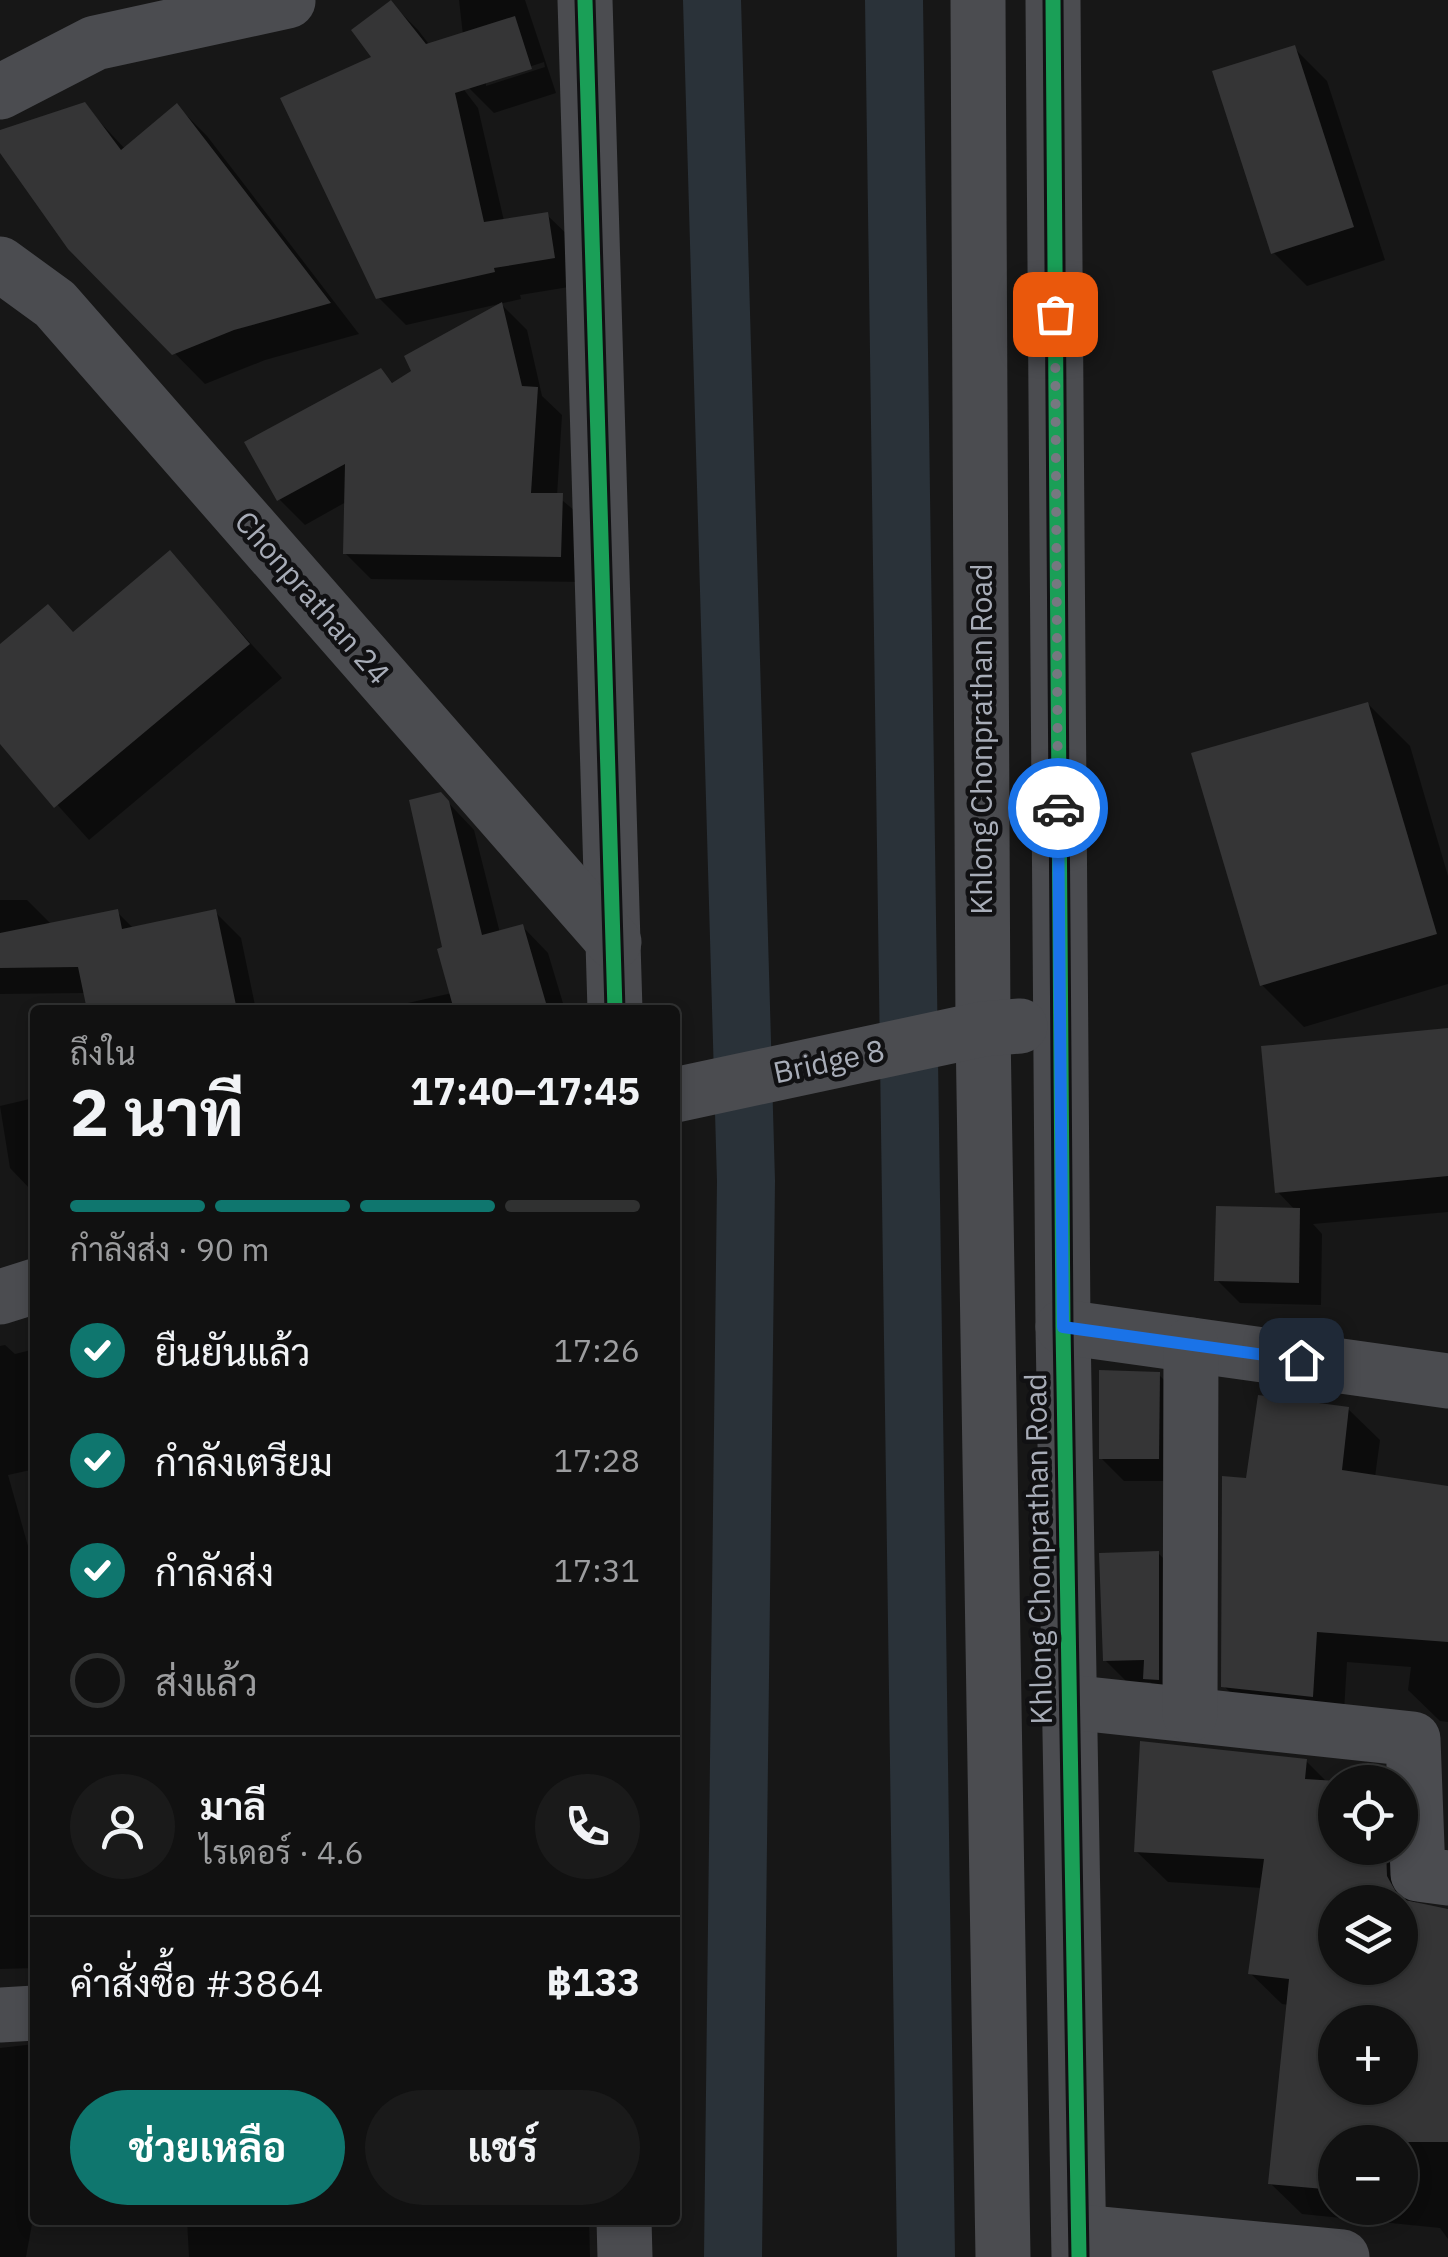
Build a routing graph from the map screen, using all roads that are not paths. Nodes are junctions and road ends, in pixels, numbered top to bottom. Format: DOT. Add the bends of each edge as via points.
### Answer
graph roads {
  1 [pos="585,0"];
  2 [pos="978,0"];
  3 [pos="1053,0"];
  4 [pos="288,1"];
  5 [pos="0,92"];
  6 [pos="0,264"];
  7 [pos="614,942"];
  8 [pos="615,1005"];
  9 [pos="1059,1022"];
  10 [pos="983,1030"];
  11 [pos="680,1093"];
  12 [pos="30,1288"];
  13 [pos="0,1297"];
  14 [pos="1063,1327"];
  15 [pos="1191,1345"];
  16 [pos="1448,1381"];
  17 [pos="1069,1702"];
  18 [pos="1190,1714"];
  19 [pos="1431,1729"];
  20 [pos="1448,1878"];
  21 [pos="30,2013"];
  22 [pos="0,2015"];
  23 [pos="624,2225"];
  24 [pos="1079,2244"];
  25 [pos="624,2257"];
  26 [pos="1003,2257"];
  27 [pos="1342,2257"];
  1 -- 7 [label="street"];
  2 -- 10 [label="street, Khlong Chonprathan Road"];
  3 -- 9 [label="street, Khlong Chonprathan Road"];
  4 -- 5 [label="street" via="95,43"];
  6 -- 7 [label="street, Chonprathan 24" via="55,304"];
  7 -- 8 [label="street"];
  9 -- 10 [label="street, Bridge 8"];
  9 -- 14 [label="street, Khlong Chonprathan Road"];
  10 -- 11 [label="street, Bridge 8"];
  10 -- 26 [label="street, Khlong Chonprathan Road"];
  12 -- 13 [label="street"];
  14 -- 15 [label="street"];
  14 -- 17 [label="street, Khlong Chonprathan Road"];
  15 -- 16 [label="street"];
  15 -- 18 [label="street"];
  17 -- 18 [label="street"];
  17 -- 24 [label="street, Khlong Chonprathan Road"];
  18 -- 19 [label="street"];
  19 -- 20 [label="street" via="1418,1874"];
  21 -- 22 [label="street"];
  23 -- 25 [label="street"];
  24 -- 27 [label="street"];
}
